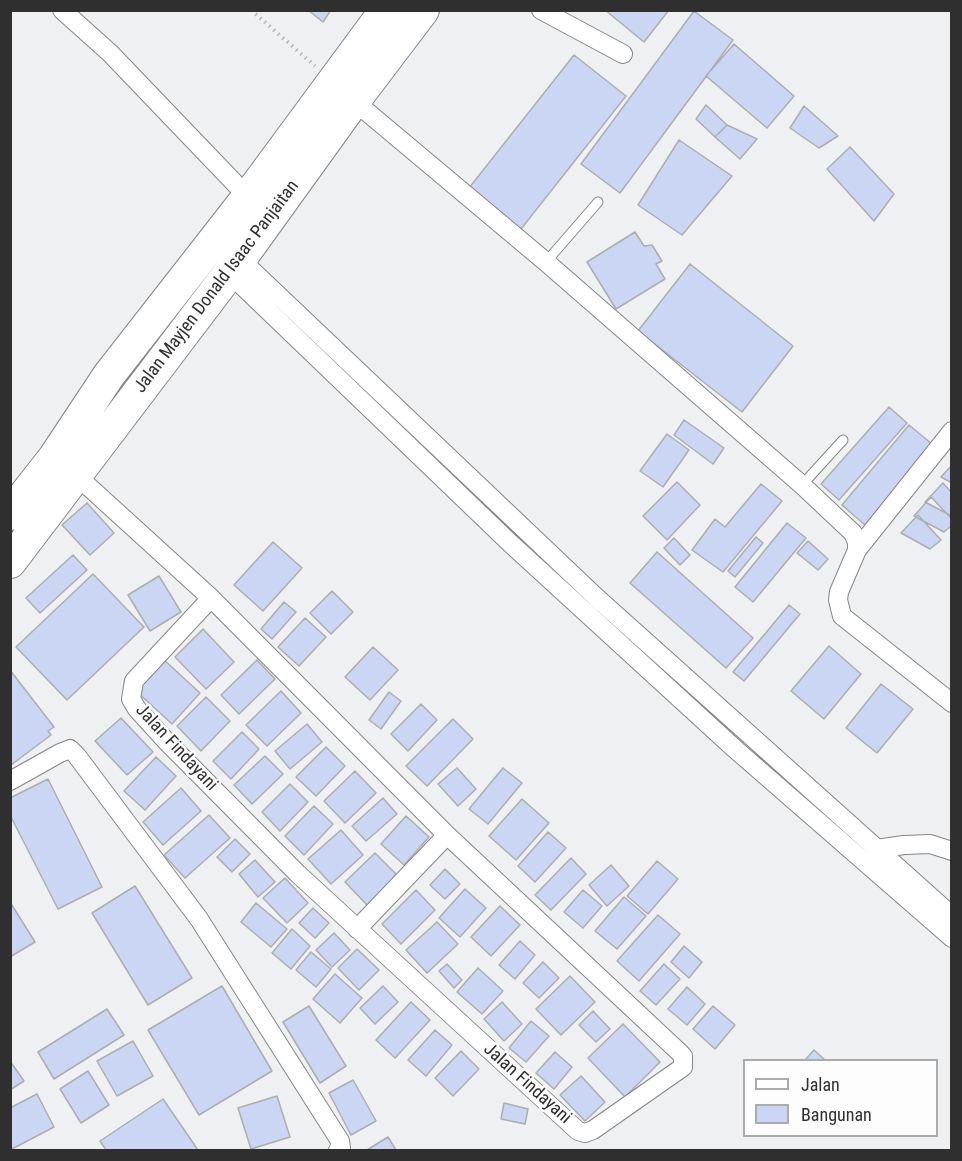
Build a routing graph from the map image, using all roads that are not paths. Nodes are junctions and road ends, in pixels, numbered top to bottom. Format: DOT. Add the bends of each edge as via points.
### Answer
graph roads {
  1 [pos="62,10"];
  2 [pos="386,10"];
  3 [pos="423,10"];
  4 [pos="541,10"];
  5 [pos="623,54"];
  6 [pos="344,92"];
  7 [pos="248,197"];
  8 [pos="598,202"];
  9 [pos="546,262"];
  10 [pos="234,266"];
  11 [pos="109,375"];
  12 [pos="135,396"];
  13 [pos="951,431"];
  14 [pos="843,440"];
  15 [pos="77,476"];
  16 [pos="802,485"];
  17 [pos="10,514"];
  18 [pos="857,550"];
  19 [pos="10,562"];
  20 [pos="211,598"];
  21 [pos="951,703"];
  22 [pos="10,781"];
  23 [pos="447,835"];
  24 [pos="876,849"];
  25 [pos="951,851"];
  26 [pos="951,916"];
  27 [pos="357,929"];
  28 [pos="951,938"];
  29 [pos="338,1150"];
  1 -- 7 [label="street" via="110,53"];
  2 -- 6 [label="highway, Jalan Mayjen Donald Isaac Panjaitan"];
  3 -- 6 [label="highway, Jalan Mayjen Donald Isaac Panjaitan"];
  4 -- 5 [label="street"];
  6 -- 7 [label="highway, Jalan Mayjen Donald Isaac Panjaitan"];
  6 -- 9 [label="street"];
  6 -- 10 [label="highway, Jalan Mayjen Donald Isaac Panjaitan"];
  7 -- 11 [label="highway, Jalan Mayjen Donald Isaac Panjaitan"];
  8 -- 9 [label="lane"];
  9 -- 16 [label="street"];
  10 -- 12 [label="highway, Jalan Mayjen Donald Isaac Panjaitan"];
  10 -- 24 [label="street"];
  10 -- 28 [label="street" via="519,551 735,749"];
  11 -- 12 [label="highway"];
  11 -- 17 [label="highway, Jalan Mayjen Donald Isaac Panjaitan" via="54,458"];
  12 -- 15 [label="highway, Jalan Mayjen Donald Isaac Panjaitan"];
  13 -- 18 [label="street"];
  14 -- 16 [label="lane"];
  15 -- 19 [label="highway, Jalan Mayjen Donald Isaac Panjaitan"];
  15 -- 20 [label="street, Jalan Findayani"];
  16 -- 18 [label="street" via="853,533"];
  18 -- 21 [label="street" via="839,592 842,616"];
  20 -- 23 [label="street, Jalan Findayani"];
  20 -- 27 [label="street, Jalan Findayani" via="134,681 131,699 167,742"];
  22 -- 29 [label="street" via="70,749 77,756 199,919 340,1141"];
  23 -- 27 [label="street"];
  23 -- 27 [label="street, Jalan Findayani" via="683,1056 683,1066 593,1130 578,1131"];
  24 -- 25 [label="street" via="930,844"];
  24 -- 26 [label="street"];
}
